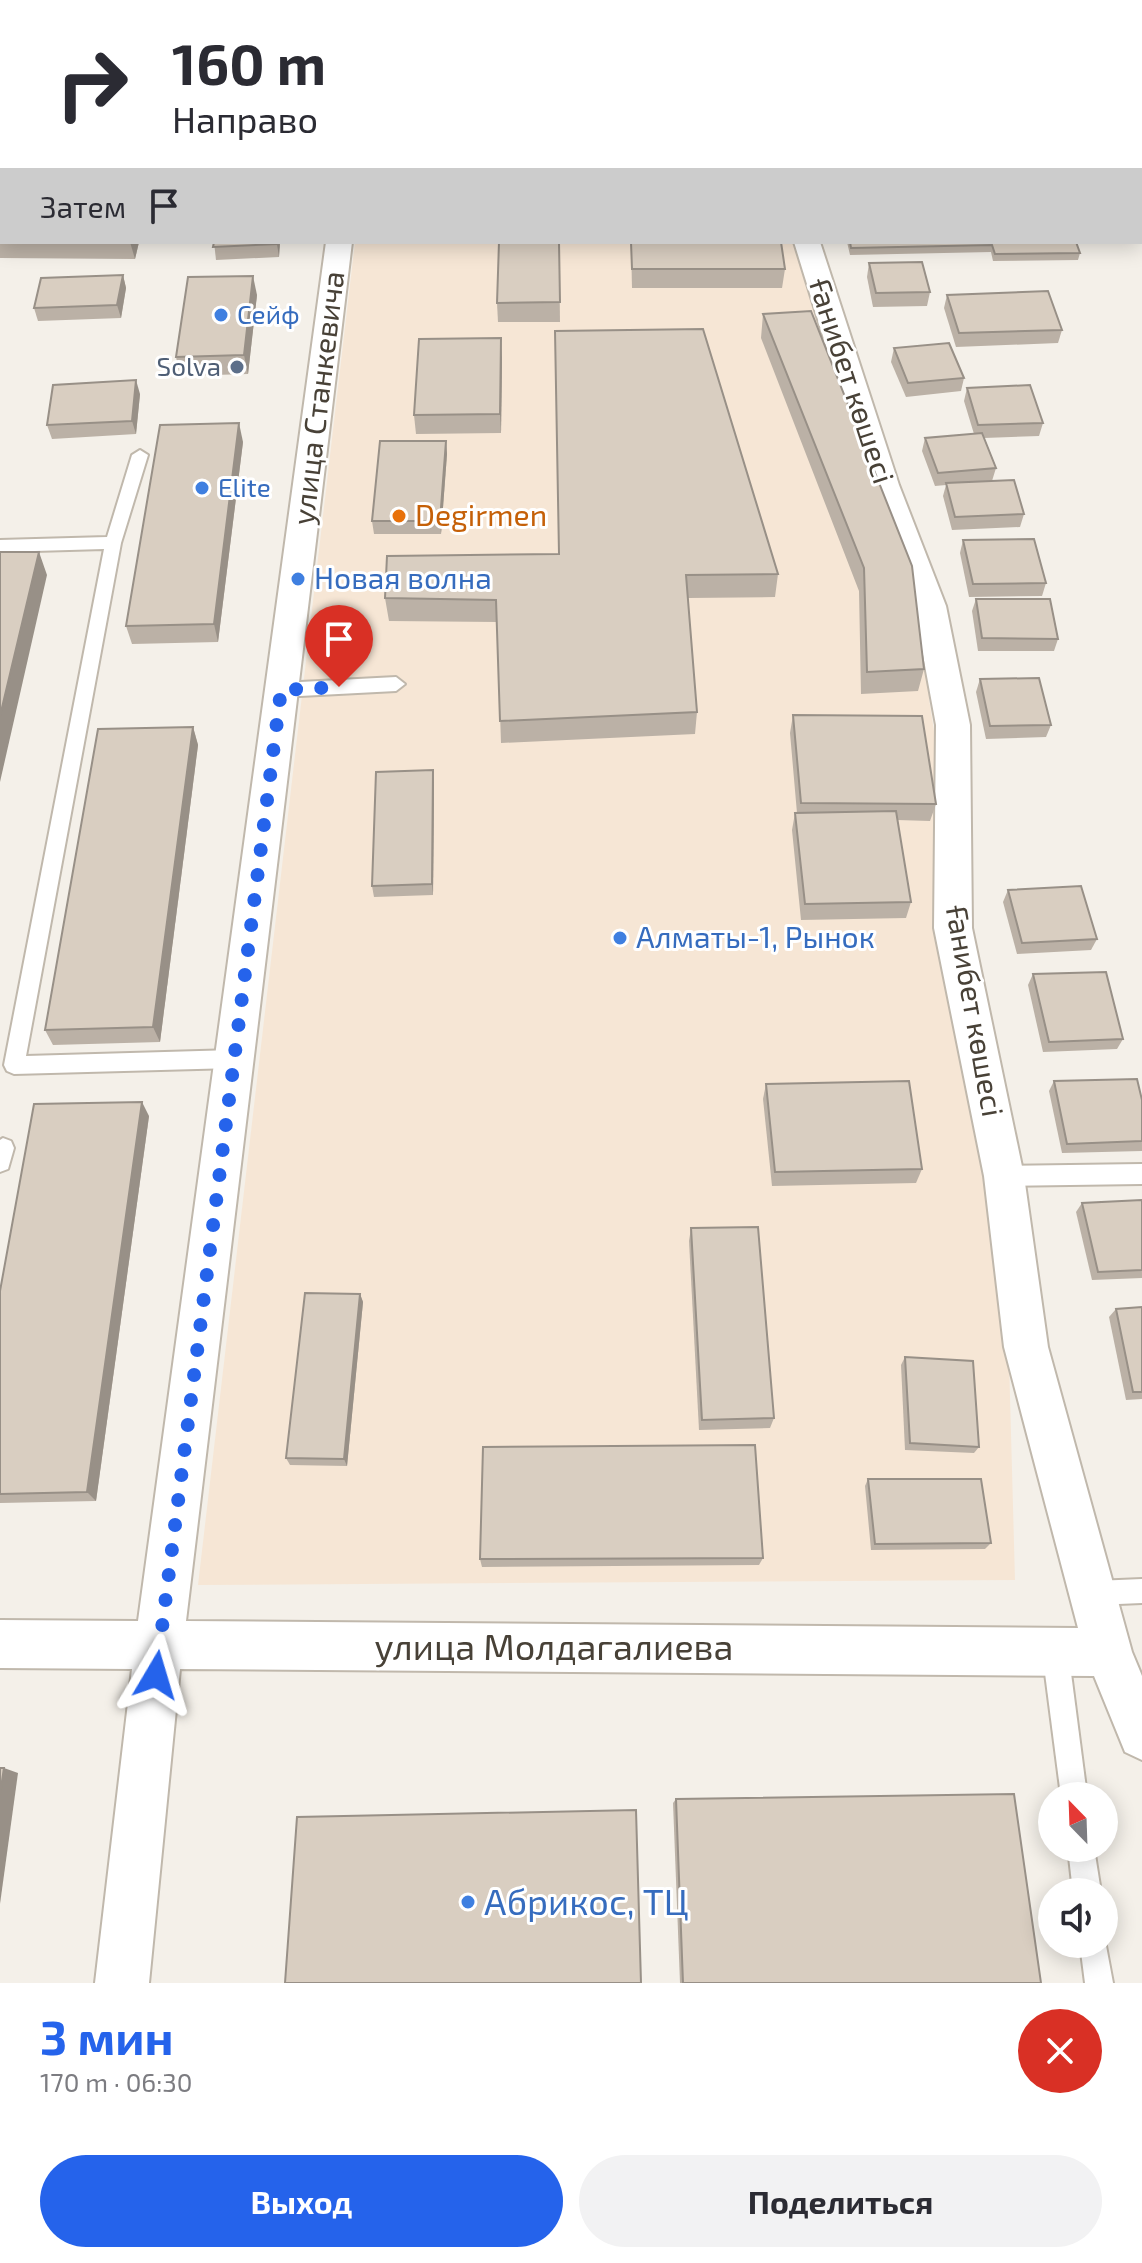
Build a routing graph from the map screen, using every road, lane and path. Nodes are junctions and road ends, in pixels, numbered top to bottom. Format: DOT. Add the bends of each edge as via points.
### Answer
graph roads {
  1 [pos="339,244"];
  2 [pos="808,244"];
  3 [pos="140,455"];
  4 [pos="113,543"];
  5 [pos="0,546"];
  6 [pos="396,684"];
  7 [pos="281,690"];
  8 [pos="234,1059"];
  9 [pos="1142,1174"];
  10 [pos="1004,1176"];
  11 [pos="1142,1591"];
  12 [pos="1095,1593"];
  13 [pos="0,1644"];
  14 [pos="159,1644"];
  15 [pos="1055,1650"];
  16 [pos="1108,1652"];
  17 [pos="1142,1735"];
  18 [pos="1072,1782"];
  19 [pos="1096,1958"];
  20 [pos="122,1983"];
  21 [pos="1099,1983"];
  1 -- 7 [label="street, улица Станкевича"];
  2 -- 10 [label="street, Ғанибет көшесі" via="884,485 930,606 953,725 953,928"];
  3 -- 4 [label="lane"];
  4 -- 5 [label="lane"];
  4 -- 8 [label="lane" via="14,1065"];
  6 -- 7 [label="lane"];
  7 -- 8 [label="street, улица Станкевича"];
  8 -- 14 [label="street, улица Станкевича"];
  9 -- 10 [label="lane"];
  10 -- 12 [label="street, Ғанибет көшесі" via="1026,1347"];
  11 -- 12 [label="lane"];
  12 -- 16 [label="street, Ғанибет көшесі"];
  13 -- 14 [label="street, улица Молдагалиева"];
  14 -- 15 [label="street, улица Молдагалиева"];
  14 -- 20 [label="street, улица Станкевича"];
  15 -- 16 [label="street, улица Молдагалиева"];
  15 -- 18 [label="lane"];
  16 -- 17 [label="street, Ғанибет көшесі"];
  19 -- 21 [label="lane"];
}
